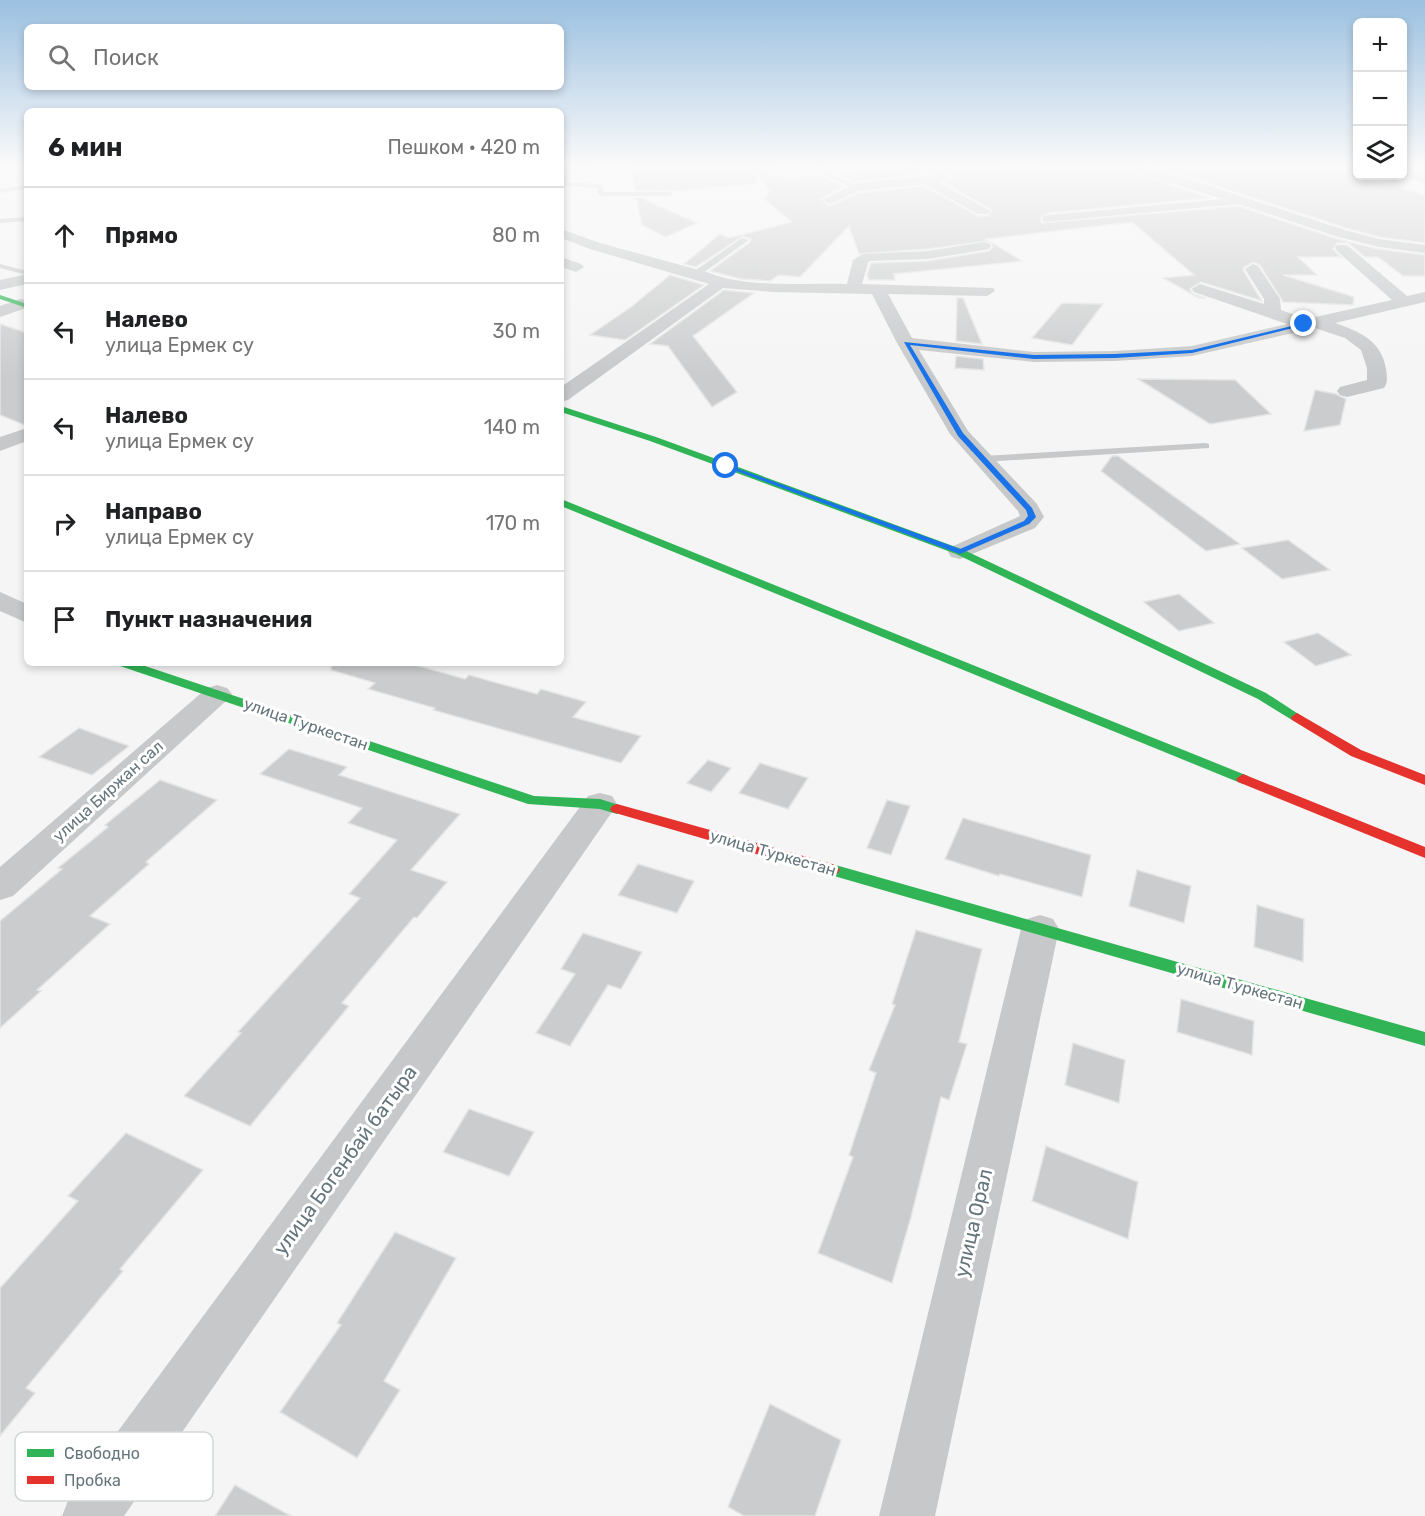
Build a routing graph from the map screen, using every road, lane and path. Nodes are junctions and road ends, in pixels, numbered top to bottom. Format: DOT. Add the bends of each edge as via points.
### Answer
graph roads {
  1 [pos="568,236"];
  2 [pos="1349,236"];
  3 [pos="745,240"];
  4 [pos="984,246"];
  5 [pos="1342,248"];
  6 [pos="1425,249"];
  7 [pos="564,263"];
  8 [pos="0,266"];
  9 [pos="576,267"];
  10 [pos="1253,269"];
  11 [pos="24,272"];
  12 [pos="696,274"];
  13 [pos="24,280"];
  14 [pos="720,284"];
  15 [pos="0,285"];
  16 [pos="853,289"];
  17 [pos="1200,289"];
  18 [pos="878,290"];
  19 [pos="987,291"];
  20 [pos="0,297"];
  21 [pos="1425,297"];
  22 [pos="1403,302"];
  23 [pos="24,305"];
  24 [pos="0,312"];
  25 [pos="1274,313"];
  26 [pos="1309,323"];
  27 [pos="906,343"];
  28 [pos="1347,391"];
  29 [pos="564,394"];
  30 [pos="564,410"];
  31 [pos="24,435"];
  32 [pos="0,445"];
  33 [pos="1205,446"];
  34 [pos="983,459"];
  35 [pos="564,503"];
  36 [pos="960,552"];
  37 [pos="0,600"];
  38 [pos="24,613"];
  39 [pos="133,666"];
  40 [pos="217,694"];
  41 [pos="1425,780"];
  42 [pos="600,804"];
  43 [pos="1425,854"];
  44 [pos="0,887"];
  45 [pos="1040,929"];
  46 [pos="1425,1039"];
  47 [pos="150,1432"];
  48 [pos="101,1501"];
  49 [pos="90,1516"];
  50 [pos="907,1516"];
  1 -- 12 [label="street"];
  2 -- 6 [label="street"];
  3 -- 12 [label="lane"];
  4 -- 16 [label="street" via="928,255 868,257 861,260"];
  5 -- 22 [label="street"];
  7 -- 9 [label="street"];
  8 -- 11 [label="lane"];
  10 -- 25 [label="street" via="1272,299"];
  12 -- 14 [label="street"];
  13 -- 15 [label="street"];
  14 -- 16 [label="street"];
  14 -- 29 [label="street"];
  16 -- 18 [label="street"];
  17 -- 25 [label="street"];
  18 -- 19 [label="street"];
  18 -- 27 [label="street"];
  20 -- 23 [label="main road"];
  21 -- 22 [label="street"];
  22 -- 26 [label="street"];
  23 -- 24 [label="street"];
  25 -- 26 [label="street"];
  26 -- 27 [label="street" via="1192,351 1115,356 1034,357"];
  26 -- 28 [label="street" via="1365,340 1372,352 1377,384"];
  27 -- 34 [label="street" via="960,434"];
  30 -- 36 [label="main road"];
  31 -- 32 [label="street"];
  33 -- 34 [label="lane"];
  34 -- 36 [label="street" via="1032,517 1027,523"];
  35 -- 43 [label="main road"];
  36 -- 41 [label="main road" via="1262,696 1356,753"];
  37 -- 38 [label="street"];
  39 -- 40 [label="main road, улица Туркестан"];
  40 -- 42 [label="main road, улица Туркестан" via="533,801"];
  40 -- 44 [label="street, улица Биржан сал"];
  42 -- 45 [label="main road, улица Туркестан"];
  42 -- 47 [label="street, улица Богенбай батыра"];
  45 -- 46 [label="main road, улица Туркестан"];
  45 -- 50 [label="street, улица Орал"];
  48 -- 49 [label="street, улица Богенбай батыра"];
}
